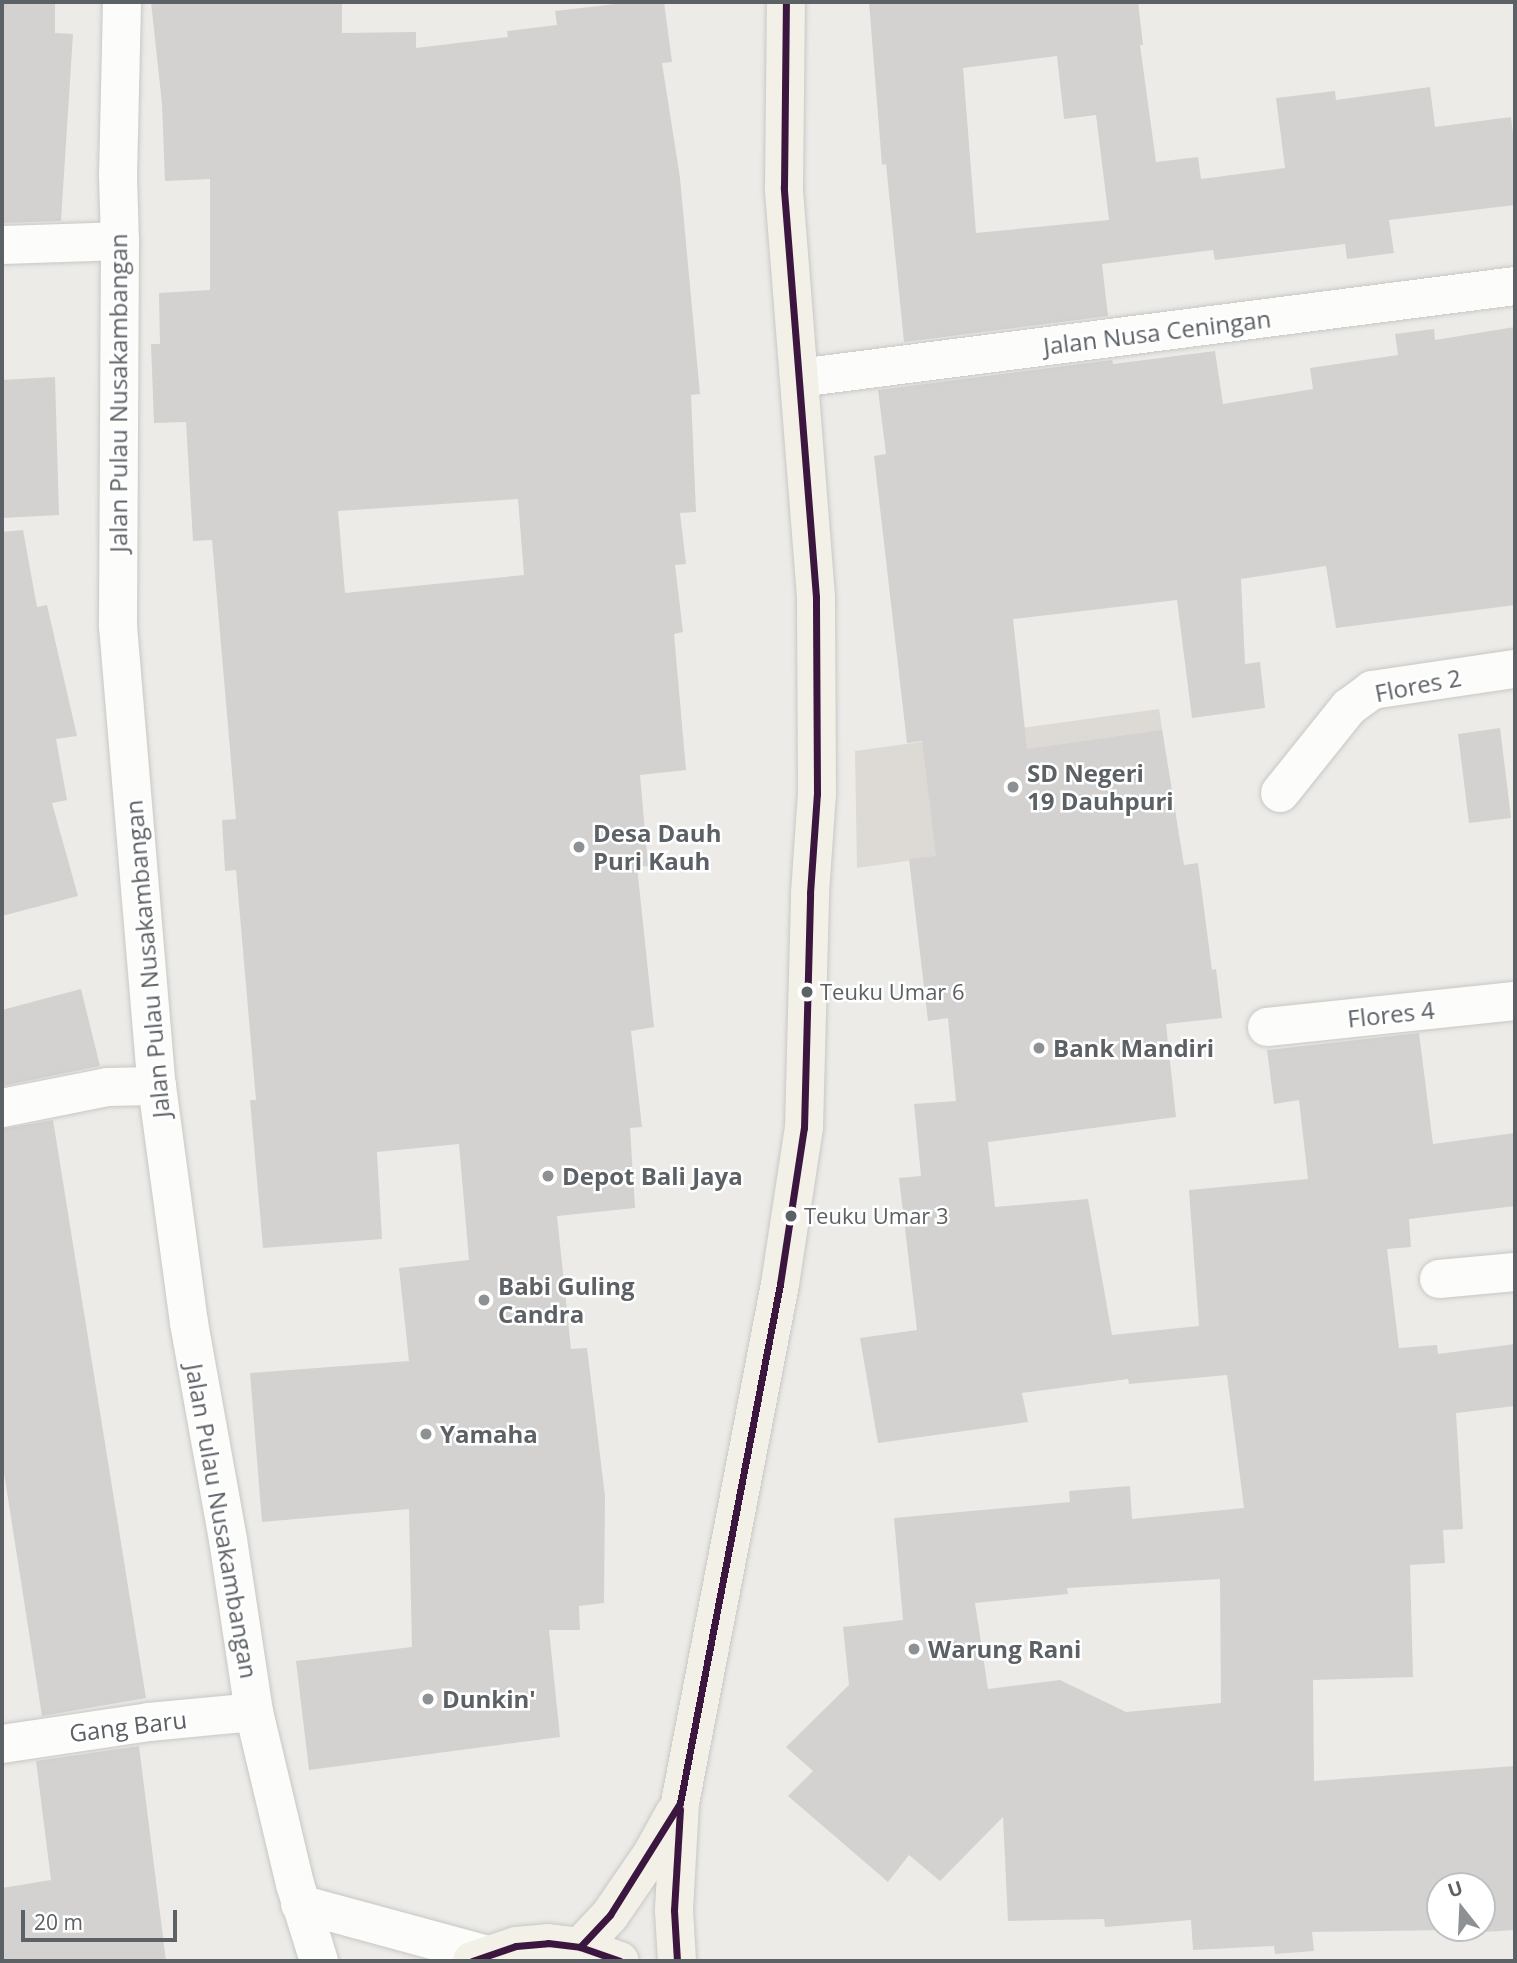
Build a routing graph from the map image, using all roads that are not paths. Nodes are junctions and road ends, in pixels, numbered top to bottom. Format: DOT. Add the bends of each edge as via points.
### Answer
graph roads {
  1 [pos="122,2"];
  2 [pos="786,2"];
  3 [pos="120,241"];
  4 [pos="2,245"];
  5 [pos="1515,286"];
  6 [pos="799,378"];
  7 [pos="1515,669"];
  8 [pos="1280,793"];
  9 [pos="1515,1002"];
  10 [pos="1267,1027"];
  11 [pos="157,1086"];
  12 [pos="2,1108"];
  13 [pos="1515,1272"];
  14 [pos="1439,1279"];
  15 [pos="254,1712"];
  16 [pos="2,1744"];
  17 [pos="680,1803"];
  18 [pos="300,1904"];
  19 [pos="580,1947"];
  20 [pos="478,1958"];
  21 [pos="319,1961"];
  22 [pos="620,1961"];
  23 [pos="677,1961"];
  1 -- 3 [label="street, Jalan Pulau Nusakambangan"];
  2 -- 6 [label="main road" via="784,187"];
  3 -- 4 [label="street"];
  3 -- 11 [label="street, Jalan Pulau Nusakambangan" via="118,626"];
  5 -- 6 [label="street, Jalan Nusa Ceningan"];
  6 -- 17 [label="main road" via="816,637 817,794 804,1128 780,1284"];
  7 -- 8 [label="street, Flores 2" via="1372,690 1349,707"];
  9 -- 10 [label="street, Flores 4"];
  11 -- 12 [label="street" via="107,1087"];
  11 -- 15 [label="street, Jalan Pulau Nusakambangan" via="189,1323"];
  13 -- 14 [label="street"];
  15 -- 16 [label="street, Gang Baru" via="149,1721"];
  15 -- 18 [label="street, Jalan Pulau Nusakambangan"];
  17 -- 19 [label="main road" via="610,1915"];
  17 -- 23 [label="main road" via="674,1910"];
  18 -- 20 [label="street"];
  18 -- 21 [label="street, Jalan Pulau Nusakambangan"];
  19 -- 20 [label="main road" via="516,1946"];
  19 -- 22 [label="main road"];
}
